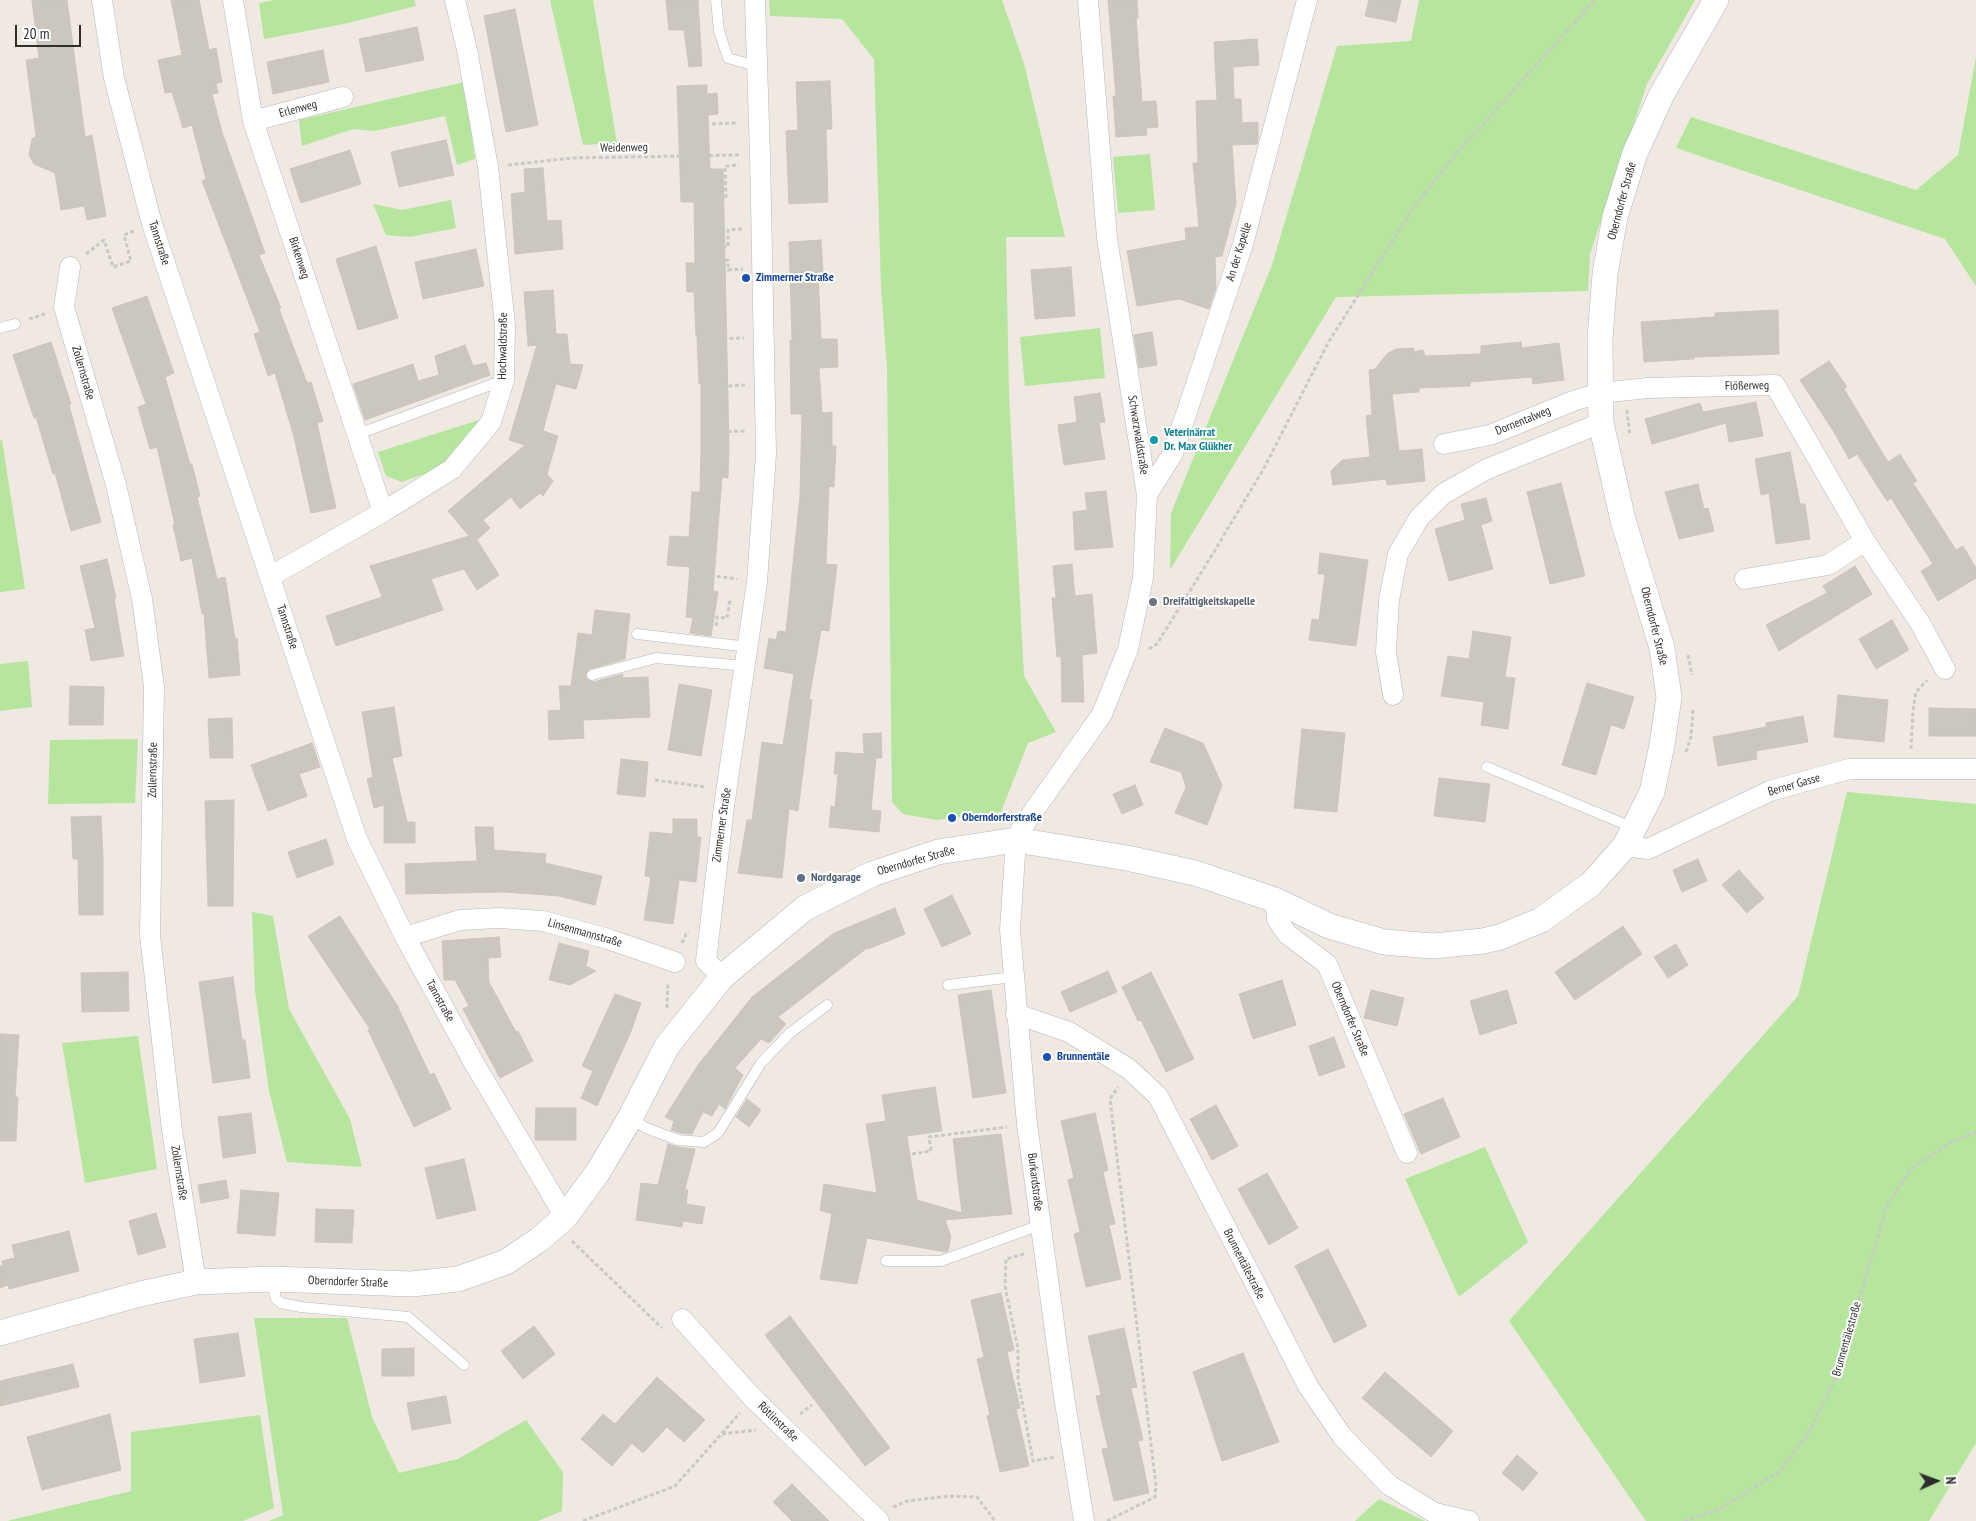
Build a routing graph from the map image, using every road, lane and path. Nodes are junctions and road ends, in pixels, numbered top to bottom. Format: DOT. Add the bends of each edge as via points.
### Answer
graph roads {
  1 [pos="102,0"];
  2 [pos="232,0"];
  3 [pos="455,0"];
  4 [pos="716,0"];
  5 [pos="755,0"];
  6 [pos="1088,0"];
  7 [pos="1307,0"];
  8 [pos="1595,0"];
  9 [pos="1716,0"];
  10 [pos="756,66"];
  11 [pos="343,97"];
  12 [pos="253,121"];
  13 [pos="758,122"];
  14 [pos="712,124"];
  15 [pos="760,160"];
  16 [pos="488,167"];
  17 [pos="714,199"];
  18 [pos="761,228"];
  19 [pos="124,235"];
  20 [pos="104,240"];
  21 [pos="716,247"];
  22 [pos="712,261"];
  23 [pos="70,267"];
  24 [pos="761,268"];
  25 [pos="64,307"];
  26 [pos="15,324"];
  27 [pos="0,328"];
  28 [pos="762,337"];
  29 [pos="710,339"];
  30 [pos="504,380"];
  31 [pos="764,383"];
  32 [pos="709,387"];
  33 [pos="1625,390"];
  34 [pos="1600,393"];
  35 [pos="1601,423"];
  36 [pos="765,430"];
  37 [pos="708,432"];
  38 [pos="358,434"];
  39 [pos="1630,438"];
  40 [pos="1444,444"];
  41 [pos="1147,495"];
  42 [pos="383,512"];
  43 [pos="1865,541"];
  44 [pos="692,573"];
  45 [pos="271,576"];
  46 [pos="1746,579"];
  47 [pos="757,582"];
  48 [pos="730,600"];
  49 [pos="716,626"];
  50 [pos="637,634"];
  51 [pos="748,646"];
  52 [pos="1685,646"];
  53 [pos="1128,649"];
  54 [pos="746,666"];
  55 [pos="1945,669"];
  56 [pos="592,674"];
  57 [pos="1692,680"];
  58 [pos="1393,696"];
  59 [pos="1693,704"];
  60 [pos="1684,759"];
  61 [pos="1487,767"];
  62 [pos="1911,769"];
  63 [pos="1976,769"];
  64 [pos="655,780"];
  65 [pos="726,790"];
  66 [pos="1630,837"];
  67 [pos="1016,840"];
  68 [pos="1275,900"];
  69 [pos="405,937"];
  70 [pos="675,962"];
  71 [pos="722,977"];
  72 [pos="1013,977"];
  73 [pos="948,984"];
  74 [pos="827,1005"];
  75 [pos="1016,1014"];
  76 [pos="1129,1069"];
  77 [pos="630,1118"];
  78 [pos="1027,1124"];
  79 [pos="1976,1132"];
  80 [pos="1407,1153"];
  81 [pos="912,1154"];
  82 [pos="571,1225"];
  83 [pos="1040,1225"];
  84 [pos="572,1241"];
  85 [pos="564,1247"];
  86 [pos="1044,1250"];
  87 [pos="886,1261"];
  88 [pos="272,1280"];
  89 [pos="196,1282"];
  90 [pos="682,1319"];
  91 [pos="655,1320"];
  92 [pos="0,1333"];
  93 [pos="464,1365"];
  94 [pos="739,1414"];
  95 [pos="783,1427"];
  96 [pos="722,1434"];
  97 [pos="1073,1454"];
  98 [pos="877,1520"];
  99 [pos="583,1521"];
  100 [pos="995,1521"];
  101 [pos="1084,1521"];
  102 [pos="1107,1521"];
  103 [pos="1469,1521"];
  104 [pos="1684,1521"];
  1 -- 45 [label="street, Tannstraße" via="114,78 152,224"];
  2 -- 12 [label="street, Birkenweg"];
  3 -- 16 [label="street, Hochwaldstraße" via="468,50"];
  4 -- 10 [label="lane" via="719,31 728,58"];
  5 -- 10 [label="street, Zimmerner Straße"];
  6 -- 41 [label="street, Schwarzwaldstraße" via="1107,238"];
  7 -- 41 [label="street, An der Kapelle" via="1243,244 1173,453"];
  8 -- 53 [label="path" via="1454,156 1413,208 1328,342 1262,470 1157,644 1146,650"];
  9 -- 34 [label="street, Oberndorfer Straße" via="1662,94 1635,153 1615,217 1605,274"];
  10 -- 13 [label="street, Zimmerner Straße"];
  11 -- 12 [label="street, Erlenweg"];
  12 -- 38 [label="street, Birkenweg"];
  13 -- 14 [label="path"];
  13 -- 15 [label="street, Zimmerner Straße"];
  15 -- 16 [label="path, Weidenweg" via="572,158"];
  15 -- 17 [label="path" via="725,166 726,199"];
  15 -- 18 [label="street, Zimmerner Straße"];
  16 -- 30 [label="street, Hochwaldstraße" via="505,325"];
  18 -- 21 [label="path" via="728,230 728,247"];
  18 -- 24 [label="street, Zimmerner Straße"];
  19 -- 20 [label="path" via="131,261 113,267"];
  22 -- 24 [label="path" via="728,260 728,270"];
  23 -- 25 [label="street, Zollernstraße"];
  24 -- 28 [label="street, Zimmerner Straße"];
  25 -- 26 [label="path"];
  25 -- 89 [label="street, Zollernstraße" via="116,486 142,599 154,686 150,935 172,1130"];
  26 -- 27 [label="lane"];
  28 -- 29 [label="path"];
  28 -- 31 [label="street, Zimmerner Straße"];
  30 -- 38 [label="lane"];
  30 -- 42 [label="street, Hochwaldstraße" via="492,422 452,469"];
  31 -- 32 [label="path"];
  31 -- 36 [label="street, Zimmerner Straße"];
  33 -- 34 [label="street, Flößerweg"];
  33 -- 39 [label="path"];
  33 -- 43 [label="street, Flößerweg" via="1775,385"];
  34 -- 35 [label="street, Oberndorfer Straße"];
  34 -- 40 [label="street, Dornentalweg" via="1573,400 1490,435"];
  35 -- 58 [label="street" via="1487,469 1444,494 1419,518 1398,554 1389,600 1386,652"];
  35 -- 66 [label="street, Oberndorfer Straße" via="1623,520 1662,648 1669,697 1652,792"];
  36 -- 37 [label="path"];
  36 -- 47 [label="street, Zimmerner Straße"];
  38 -- 42 [label="street, Birkenweg"];
  41 -- 53 [label="street, Schwarzwaldstraße" via="1143,578"];
  42 -- 45 [label="street, Hochwaldstraße"];
  43 -- 46 [label="street" via="1828,565"];
  43 -- 55 [label="street, Flößerweg" via="1920,622"];
  44 -- 47 [label="path"];
  45 -- 69 [label="street, Tannstraße" via="357,839"];
  47 -- 51 [label="street, Zimmerner Straße"];
  48 -- 49 [label="path" via="727,618 717,616"];
  50 -- 51 [label="lane"];
  51 -- 54 [label="street, Zimmerner Straße"];
  52 -- 57 [label="path"];
  53 -- 67 [label="street, Schwarzwaldstraße" via="1102,714"];
  54 -- 56 [label="lane" via="656,658"];
  54 -- 65 [label="street, Zimmerner Straße"];
  55 -- 62 [label="path" via="1926,680 1916,692"];
  59 -- 60 [label="path" via="1691,737"];
  61 -- 66 [label="lane"];
  62 -- 63 [label="street, Berner Gasse"];
  62 -- 66 [label="street, Berner Gasse" via="1849,769 1770,791 1648,849"];
  64 -- 65 [label="path"];
  65 -- 71 [label="street, Zimmerner Straße" via="706,961"];
  66 -- 68 [label="street, Oberndorfer Straße" via="1591,884 1541,920 1483,941 1433,946 1384,942 1329,926"];
  67 -- 68 [label="street, Oberndorfer Straße" via="1128,858 1185,871"];
  67 -- 71 [label="street, Oberndorfer Straße" via="938,852 872,874 804,908"];
  67 -- 72 [label="street, Burkardstraße" via="1010,930"];
  68 -- 80 [label="street, Oberndorfer Straße" via="1278,919 1287,934 1327,964"];
  69 -- 70 [label="street, Linsenmannstraße" via="460,920 543,921"];
  69 -- 82 [label="street, Tannstraße" via="474,1063"];
  71 -- 77 [label="street, Oberndorfer Straße" via="667,1046"];
  72 -- 73 [label="lane"];
  72 -- 75 [label="street, Burkardstraße"];
  74 -- 77 [label="lane" via="790,1033 760,1063 718,1133 704,1142 678,1140"];
  75 -- 76 [label="street, Brunnentälestraße" via="1069,1032"];
  75 -- 78 [label="street, Burkardstraße"];
  76 -- 102 [label="path" via="1110,1099 1156,1486 1155,1497"];
  76 -- 103 [label="street, Brunnentälestraße" via="1158,1096 1308,1386 1342,1436 1390,1485 1435,1513"];
  77 -- 82 [label="street, Oberndorfer Straße"];
  78 -- 81 [label="path" via="929,1138 930,1151"];
  78 -- 83 [label="street, Burkardstraße"];
  79 -- 104 [label="path, Brunnentälestraße" via="1948,1144 1912,1168 1887,1205 1836,1378 1809,1432 1780,1471 1718,1510"];
  82 -- 84 [label="path"];
  82 -- 88 [label="street, Oberndorfer Straße" via="540,1239 506,1262 458,1279 412,1284"];
  83 -- 86 [label="street, Burkardstraße"];
  83 -- 87 [label="lane" via="941,1262"];
  84 -- 85 [label="path"];
  84 -- 91 [label="path"];
  86 -- 97 [label="street, Burkardstraße"];
  86 -- 97 [label="path" via="1006,1259 1005,1286 1018,1349 1018,1380 1032,1462"];
  88 -- 89 [label="street, Oberndorfer Straße"];
  88 -- 93 [label="lane" via="276,1299 281,1303 408,1316"];
  89 -- 92 [label="street, Oberndorfer Straße"];
  90 -- 95 [label="street, Rötlinstraße"];
  94 -- 96 [label="path"];
  95 -- 96 [label="path"];
  95 -- 98 [label="street, Rötlinstraße"];
  96 -- 99 [label="path" via="675,1486"];
  97 -- 101 [label="street, Burkardstraße"];
  98 -- 100 [label="path" via="892,1507 907,1501 950,1496 977,1497"];
}
